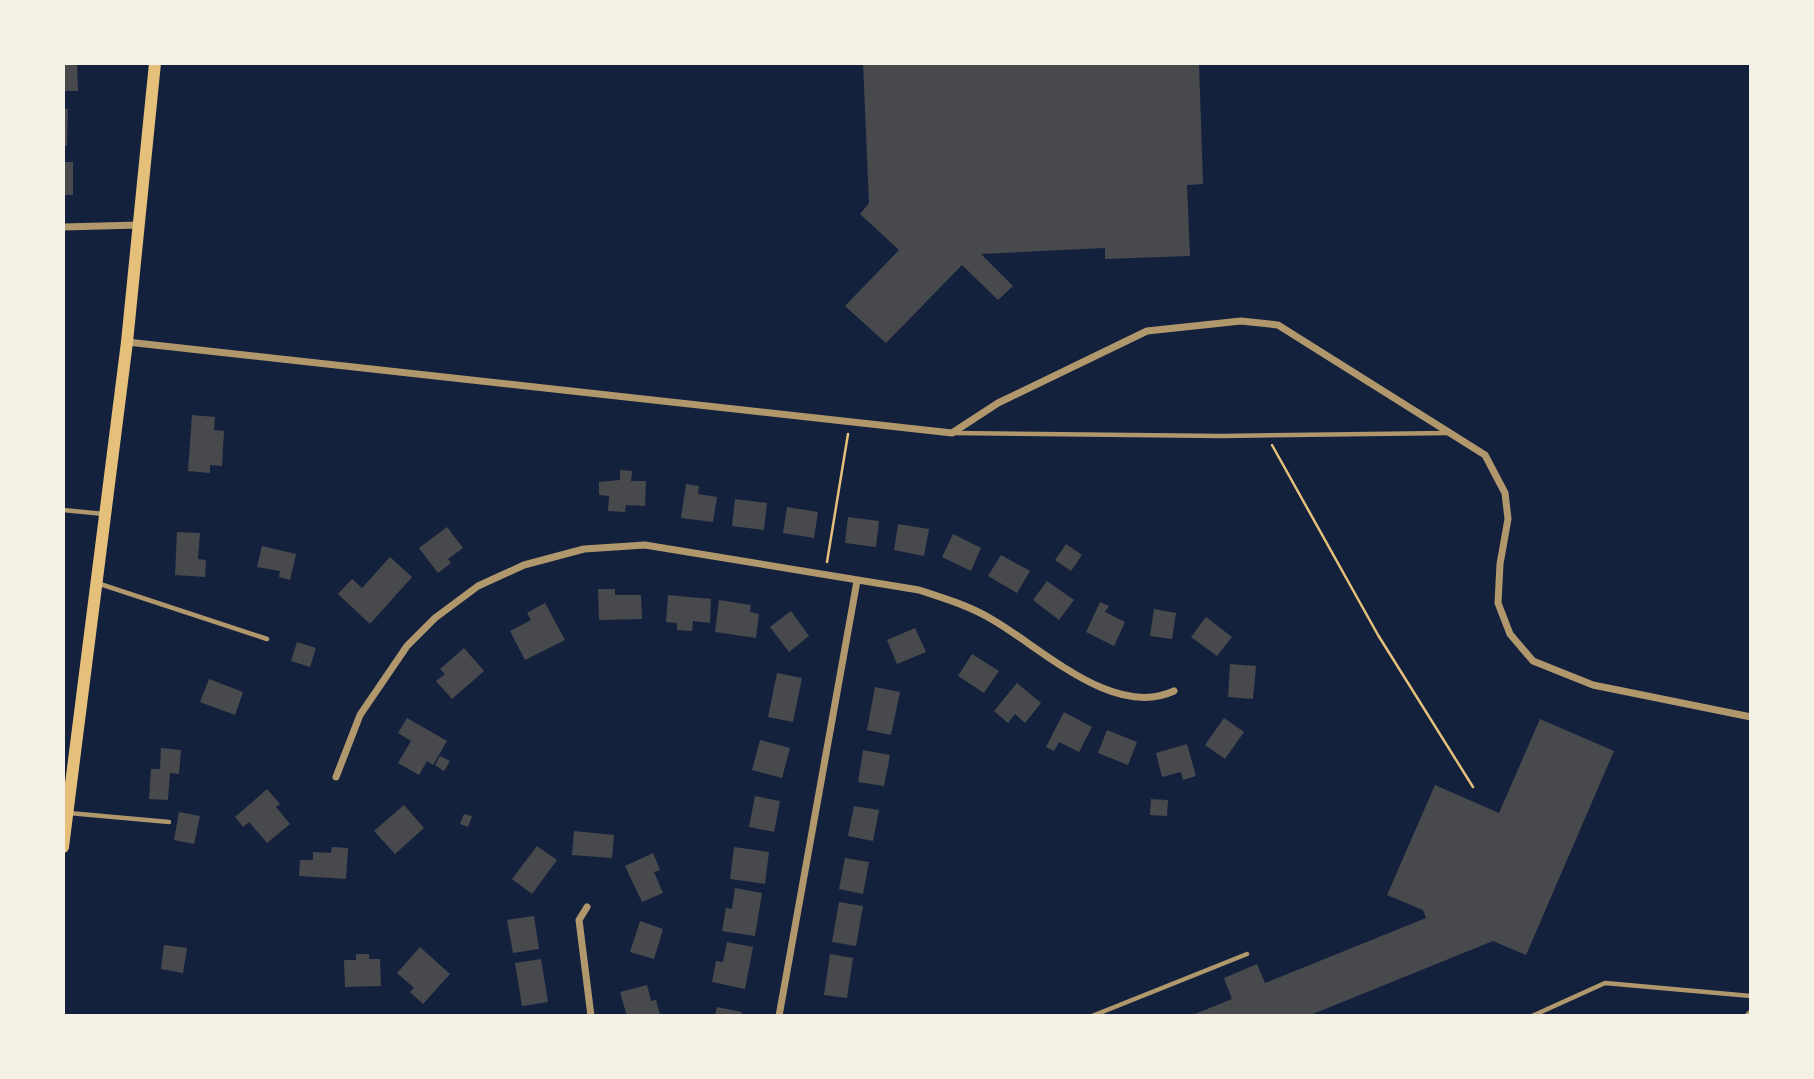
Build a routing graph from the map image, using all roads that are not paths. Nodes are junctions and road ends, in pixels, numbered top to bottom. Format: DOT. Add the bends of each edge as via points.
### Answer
graph roads {
  1 [pos="156,63"];
  2 [pos="140,225"];
  3 [pos="63,227"];
  4 [pos="127,342"];
  5 [pos="952,433"];
  6 [pos="1451,433"];
  7 [pos="63,510"];
  8 [pos="105,514"];
  9 [pos="857,581"];
  10 [pos="97,583"];
  11 [pos="267,639"];
  12 [pos="1174,691"];
  13 [pos="1751,718"];
  14 [pos="336,777"];
  15 [pos="67,813"];
  16 [pos="169,822"];
  17 [pos="63,847"];
  18 [pos="587,907"];
  19 [pos="1247,954"];
  20 [pos="1751,996"];
  21 [pos="591,1016"];
  22 [pos="779,1016"];
  23 [pos="1093,1016"];
  24 [pos="1532,1016"];
  1 -- 2 [label="main road"];
  2 -- 3 [label="street"];
  2 -- 4 [label="main road"];
  4 -- 5 [label="street"];
  4 -- 8 [label="main road"];
  5 -- 6 [label="lane"];
  5 -- 6 [label="street" via="998,403 1147,331 1241,321 1278,325"];
  6 -- 13 [label="street" via="1485,454 1505,493 1508,519 1498,603 1510,634 1533,662 1581,682 1631,695"];
  7 -- 8 [label="lane"];
  8 -- 10 [label="main road"];
  9 -- 12 [label="street" via="919,590 957,602 1117,693 1160,698"];
  9 -- 14 [label="street" via="645,545 584,549 524,565 478,586 407,646 360,715"];
  9 -- 22 [label="street"];
  10 -- 11 [label="lane"];
  10 -- 15 [label="main road"];
  15 -- 16 [label="lane"];
  15 -- 17 [label="main road"];
  18 -- 21 [label="street" via="579,920"];
  19 -- 23 [label="lane"];
  20 -- 24 [label="lane" via="1605,983"];
}
